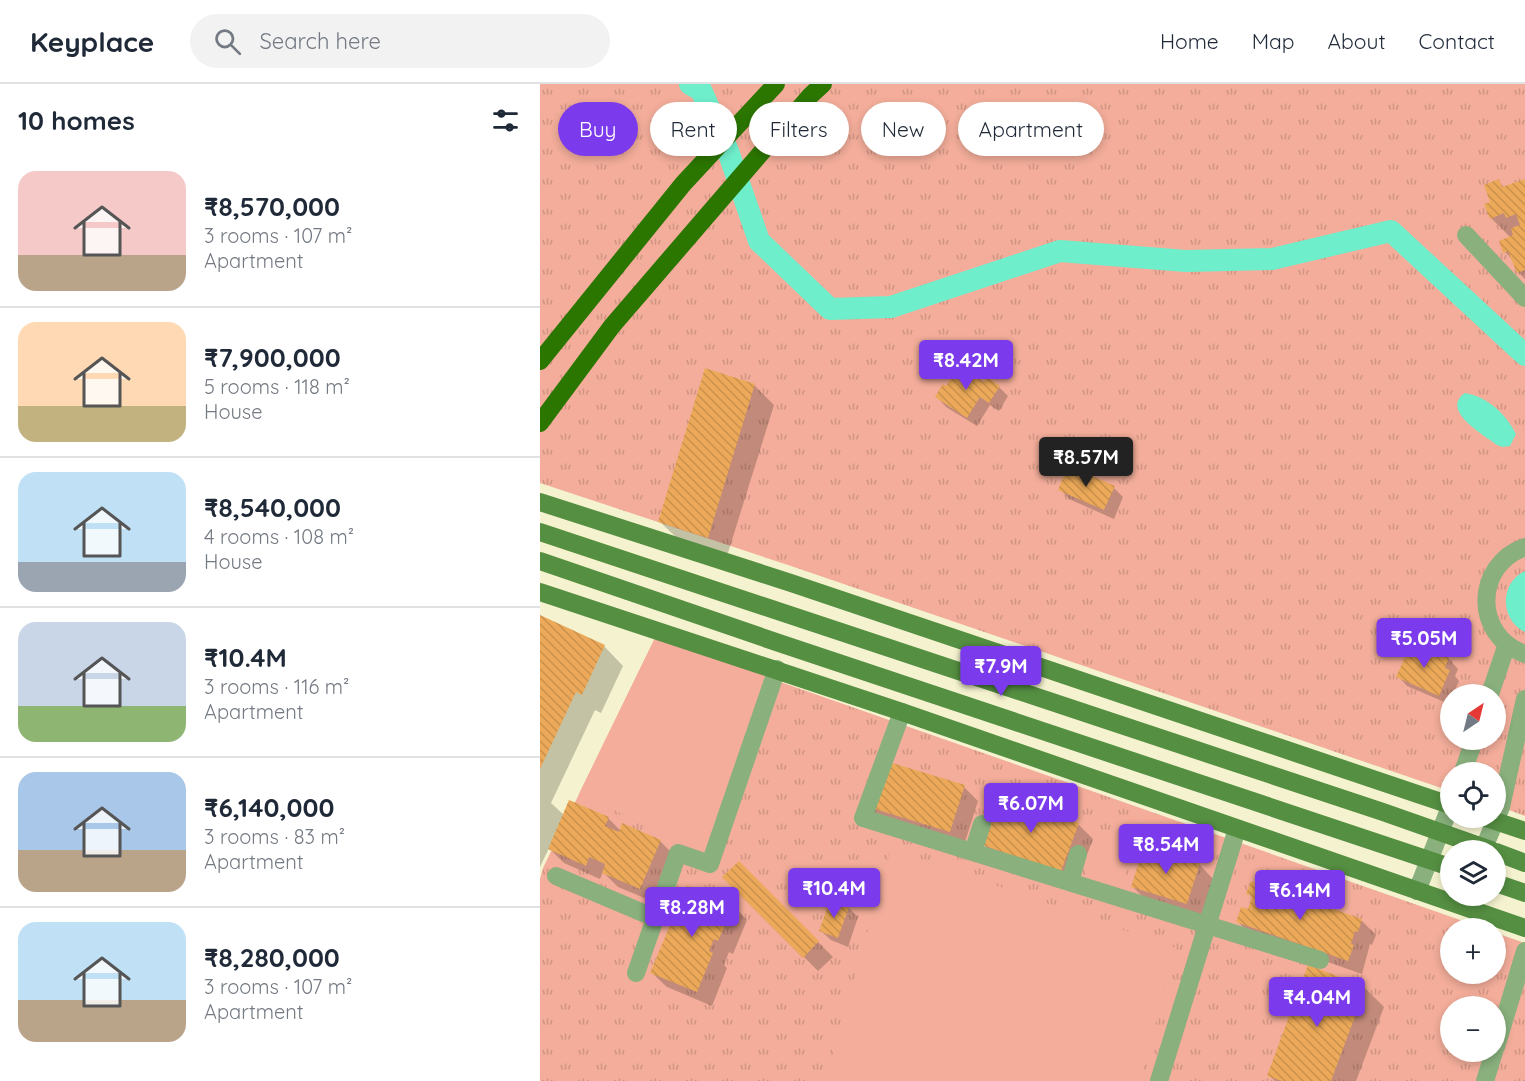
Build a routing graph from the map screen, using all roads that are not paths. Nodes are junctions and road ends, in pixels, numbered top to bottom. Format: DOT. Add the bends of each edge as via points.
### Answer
graph roads {
  1 [pos="776,84"];
  2 [pos="823,84"];
  3 [pos="1466,235"];
  4 [pos="1523,294"];
  5 [pos="540,361"];
  6 [pos="540,423"];
  7 [pos="540,502"];
  8 [pos="540,532"];
  9 [pos="1525,547"];
  10 [pos="540,561"];
  11 [pos="540,592"];
  12 [pos="1507,644"];
  13 [pos="1525,654"];
  14 [pos="777,669"];
  15 [pos="1493,684"];
  16 [pos="1525,699"];
  17 [pos="902,712"];
  18 [pos="1506,784"];
  19 [pos="1440,803"];
  20 [pos="982,824"];
  21 [pos="1506,824"];
  22 [pos="1237,828"];
  23 [pos="1441,828"];
  24 [pos="1525,831"];
  25 [pos="1462,840"];
  26 [pos="973,852"];
  27 [pos="1078,854"];
  28 [pos="1506,856"];
  29 [pos="1525,863"];
  30 [pos="1440,864"];
  31 [pos="556,876"];
  32 [pos="1070,882"];
  33 [pos="1506,886"];
  34 [pos="1417,891"];
  35 [pos="1525,893"];
  36 [pos="1440,896"];
  37 [pos="1475,906"];
  38 [pos="655,918"];
  39 [pos="1206,925"];
  40 [pos="1525,928"];
  41 [pos="1525,951"];
  42 [pos="1320,960"];
  43 [pos="636,973"];
  44 [pos="1506,1013"];
  45 [pos="1491,1062"];
  46 [pos="1159,1081"];
  47 [pos="1485,1081"];
  1 -- 5 [label="main road" via="683,184"];
  2 -- 6 [label="main road" via="612,326"];
  3 -- 4 [label="street"];
  7 -- 19 [label="main road"];
  8 -- 25 [label="main road"];
  9 -- 12 [label="street" via="1507,556 1494,570 1487,587 1490,622"];
  10 -- 30 [label="main road"];
  11 -- 14 [label="main road"];
  12 -- 13 [label="street"];
  12 -- 15 [label="street"];
  14 -- 17 [label="main road"];
  14 -- 38 [label="street" via="710,864 678,853"];
  16 -- 18 [label="street"];
  17 -- 22 [label="main road"];
  17 -- 26 [label="street" via="863,818"];
  20 -- 26 [label="street"];
  21 -- 24 [label="main road"];
  22 -- 34 [label="main road"];
  22 -- 39 [label="street"];
  23 -- 34 [label="street"];
  26 -- 32 [label="street"];
  27 -- 32 [label="street"];
  28 -- 29 [label="main road"];
  31 -- 38 [label="street"];
  32 -- 39 [label="street"];
  33 -- 35 [label="main road"];
  34 -- 36 [label="main road"];
  37 -- 40 [label="main road"];
  38 -- 43 [label="street"];
  39 -- 42 [label="street"];
  39 -- 46 [label="street"];
  41 -- 44 [label="street"];
  45 -- 47 [label="street"];
}
